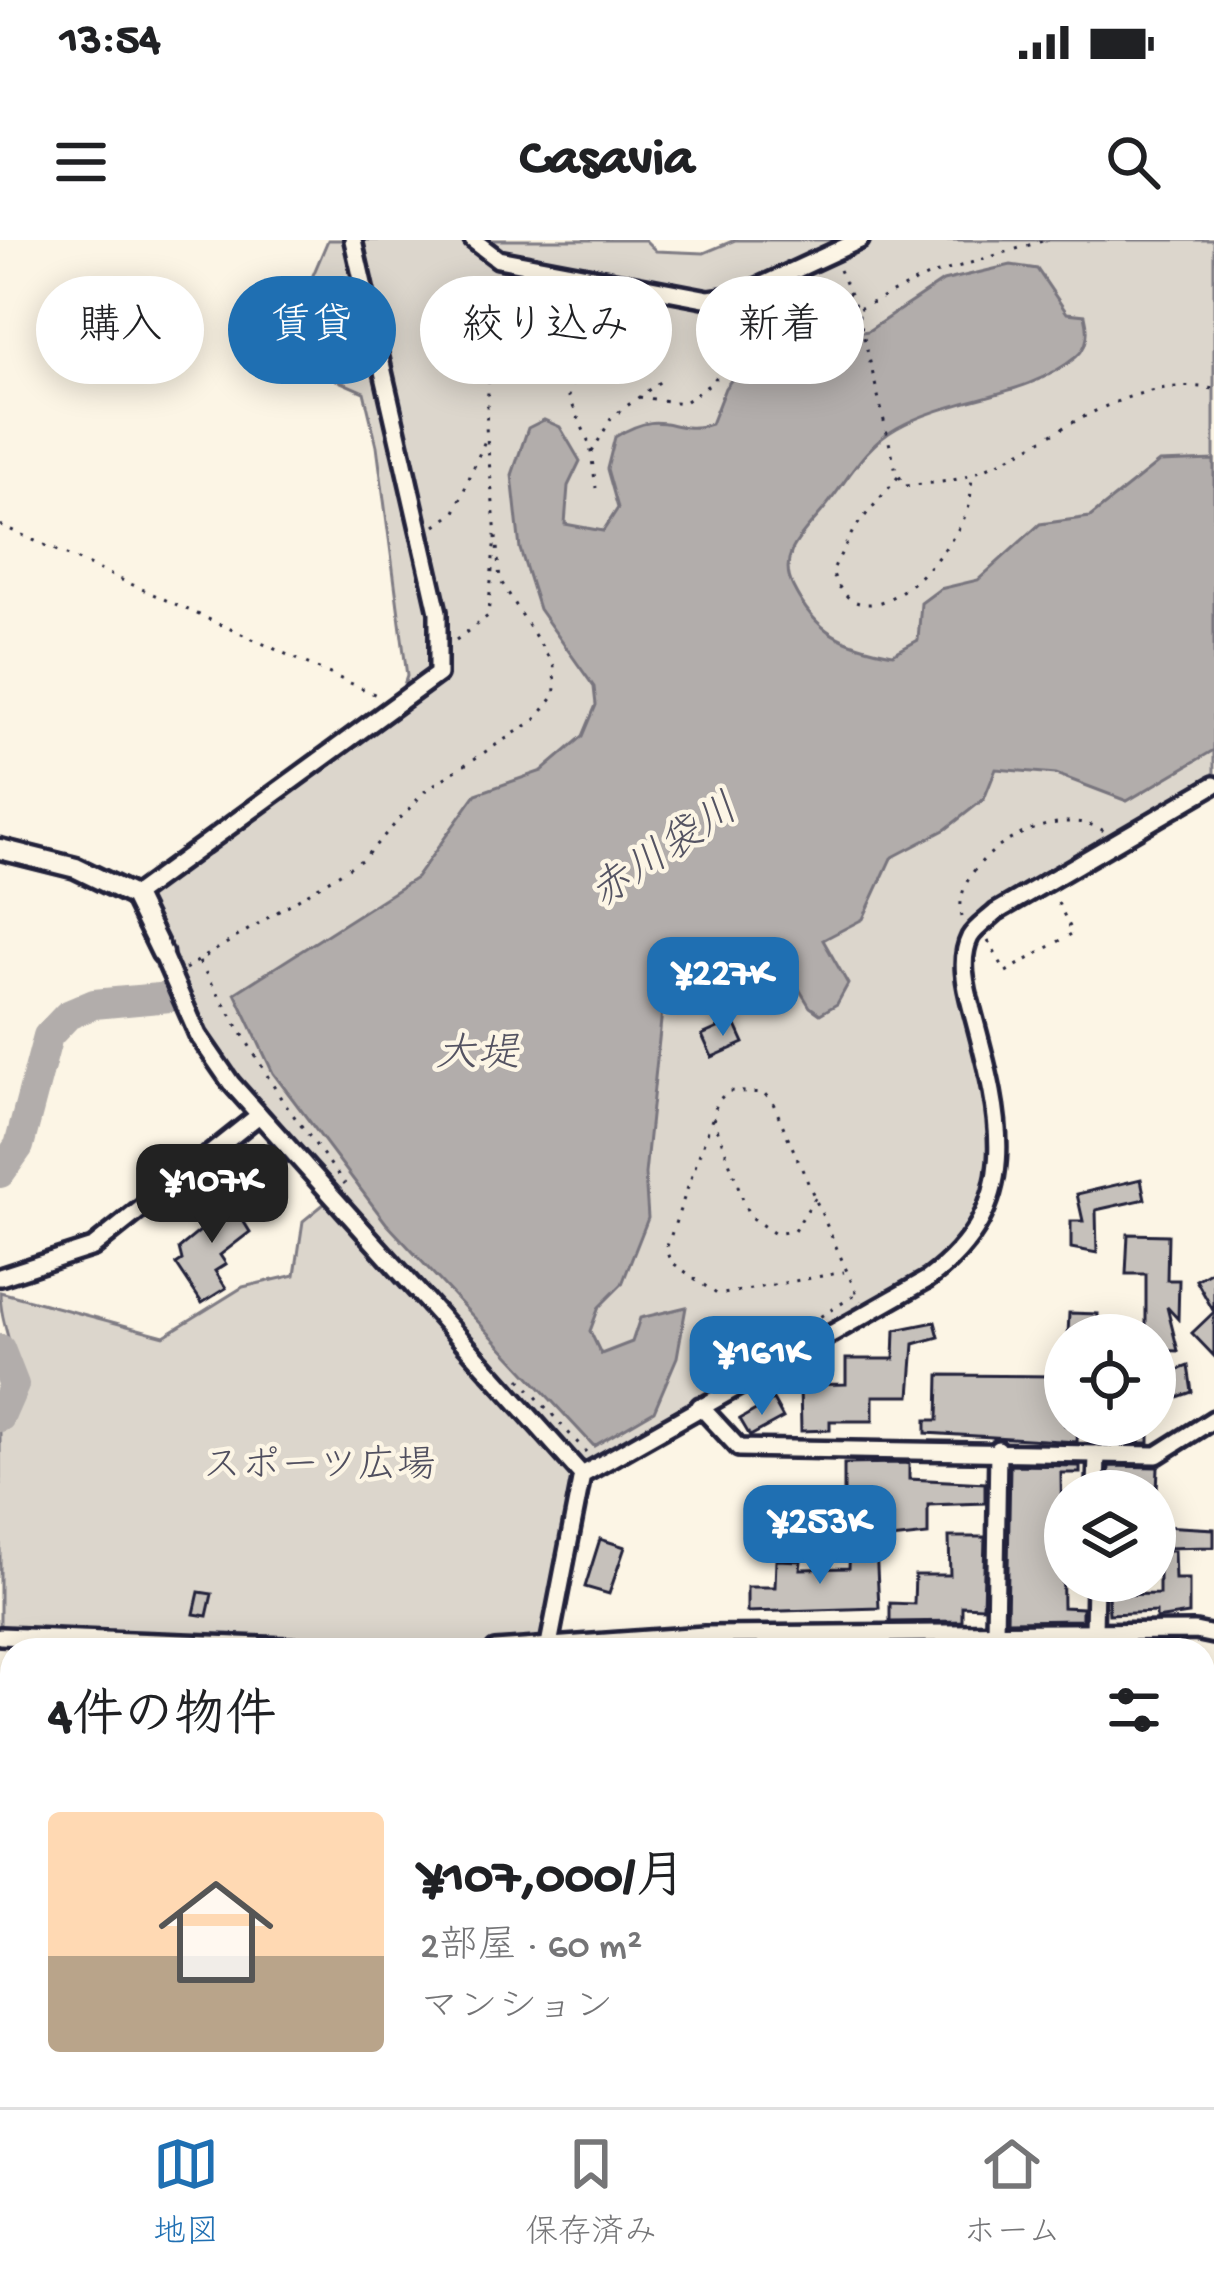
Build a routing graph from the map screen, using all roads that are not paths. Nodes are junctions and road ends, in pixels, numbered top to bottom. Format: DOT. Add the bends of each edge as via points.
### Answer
graph roads {
  1 [pos="352,240"];
  2 [pos="473,240"];
  3 [pos="860,240"];
  4 [pos="1214,785"];
  5 [pos="0,849"];
  6 [pos="134,896"];
  7 [pos="162,953"];
  8 [pos="259,1115"];
  9 [pos="0,1276"];
  10 [pos="700,1406"];
  11 [pos="1214,1419"];
  12 [pos="998,1449"];
  13 [pos="1097,1454"];
  14 [pos="1097,1470"];
  15 [pos="582,1475"];
  16 [pos="1095,1602"];
  17 [pos="1094,1632"];
  18 [pos="995,1633"];
  19 [pos="1214,1635"];
  20 [pos="0,1636"];
  21 [pos="52,1638"];
  22 [pos="550,1638"];
  23 [pos="671,1638"];
  1 -- 6 [label="street" via="422,536 442,648 438,674"];
  2 -- 3 [label="street" via="498,259 709,299 742,294"];
  4 -- 10 [label="street" via="976,930 964,964 998,1111 1000,1172 971,1238 947,1264"];
  5 -- 6 [label="street" via="76,868"];
  6 -- 7 [label="street"];
  7 -- 8 [label="street" via="198,1035"];
  8 -- 9 [label="street" via="93,1247"];
  8 -- 15 [label="street"];
  10 -- 12 [label="street" via="739,1448"];
  10 -- 15 [label="street"];
  11 -- 13 [label="street" via="1157,1455"];
  12 -- 13 [label="street"];
  12 -- 18 [label="street"];
  13 -- 14 [label="street"];
  15 -- 22 [label="street"];
  16 -- 17 [label="street"];
  17 -- 18 [label="street"];
  17 -- 19 [label="street"];
  18 -- 23 [label="street"];
  20 -- 21 [label="street"];
}
